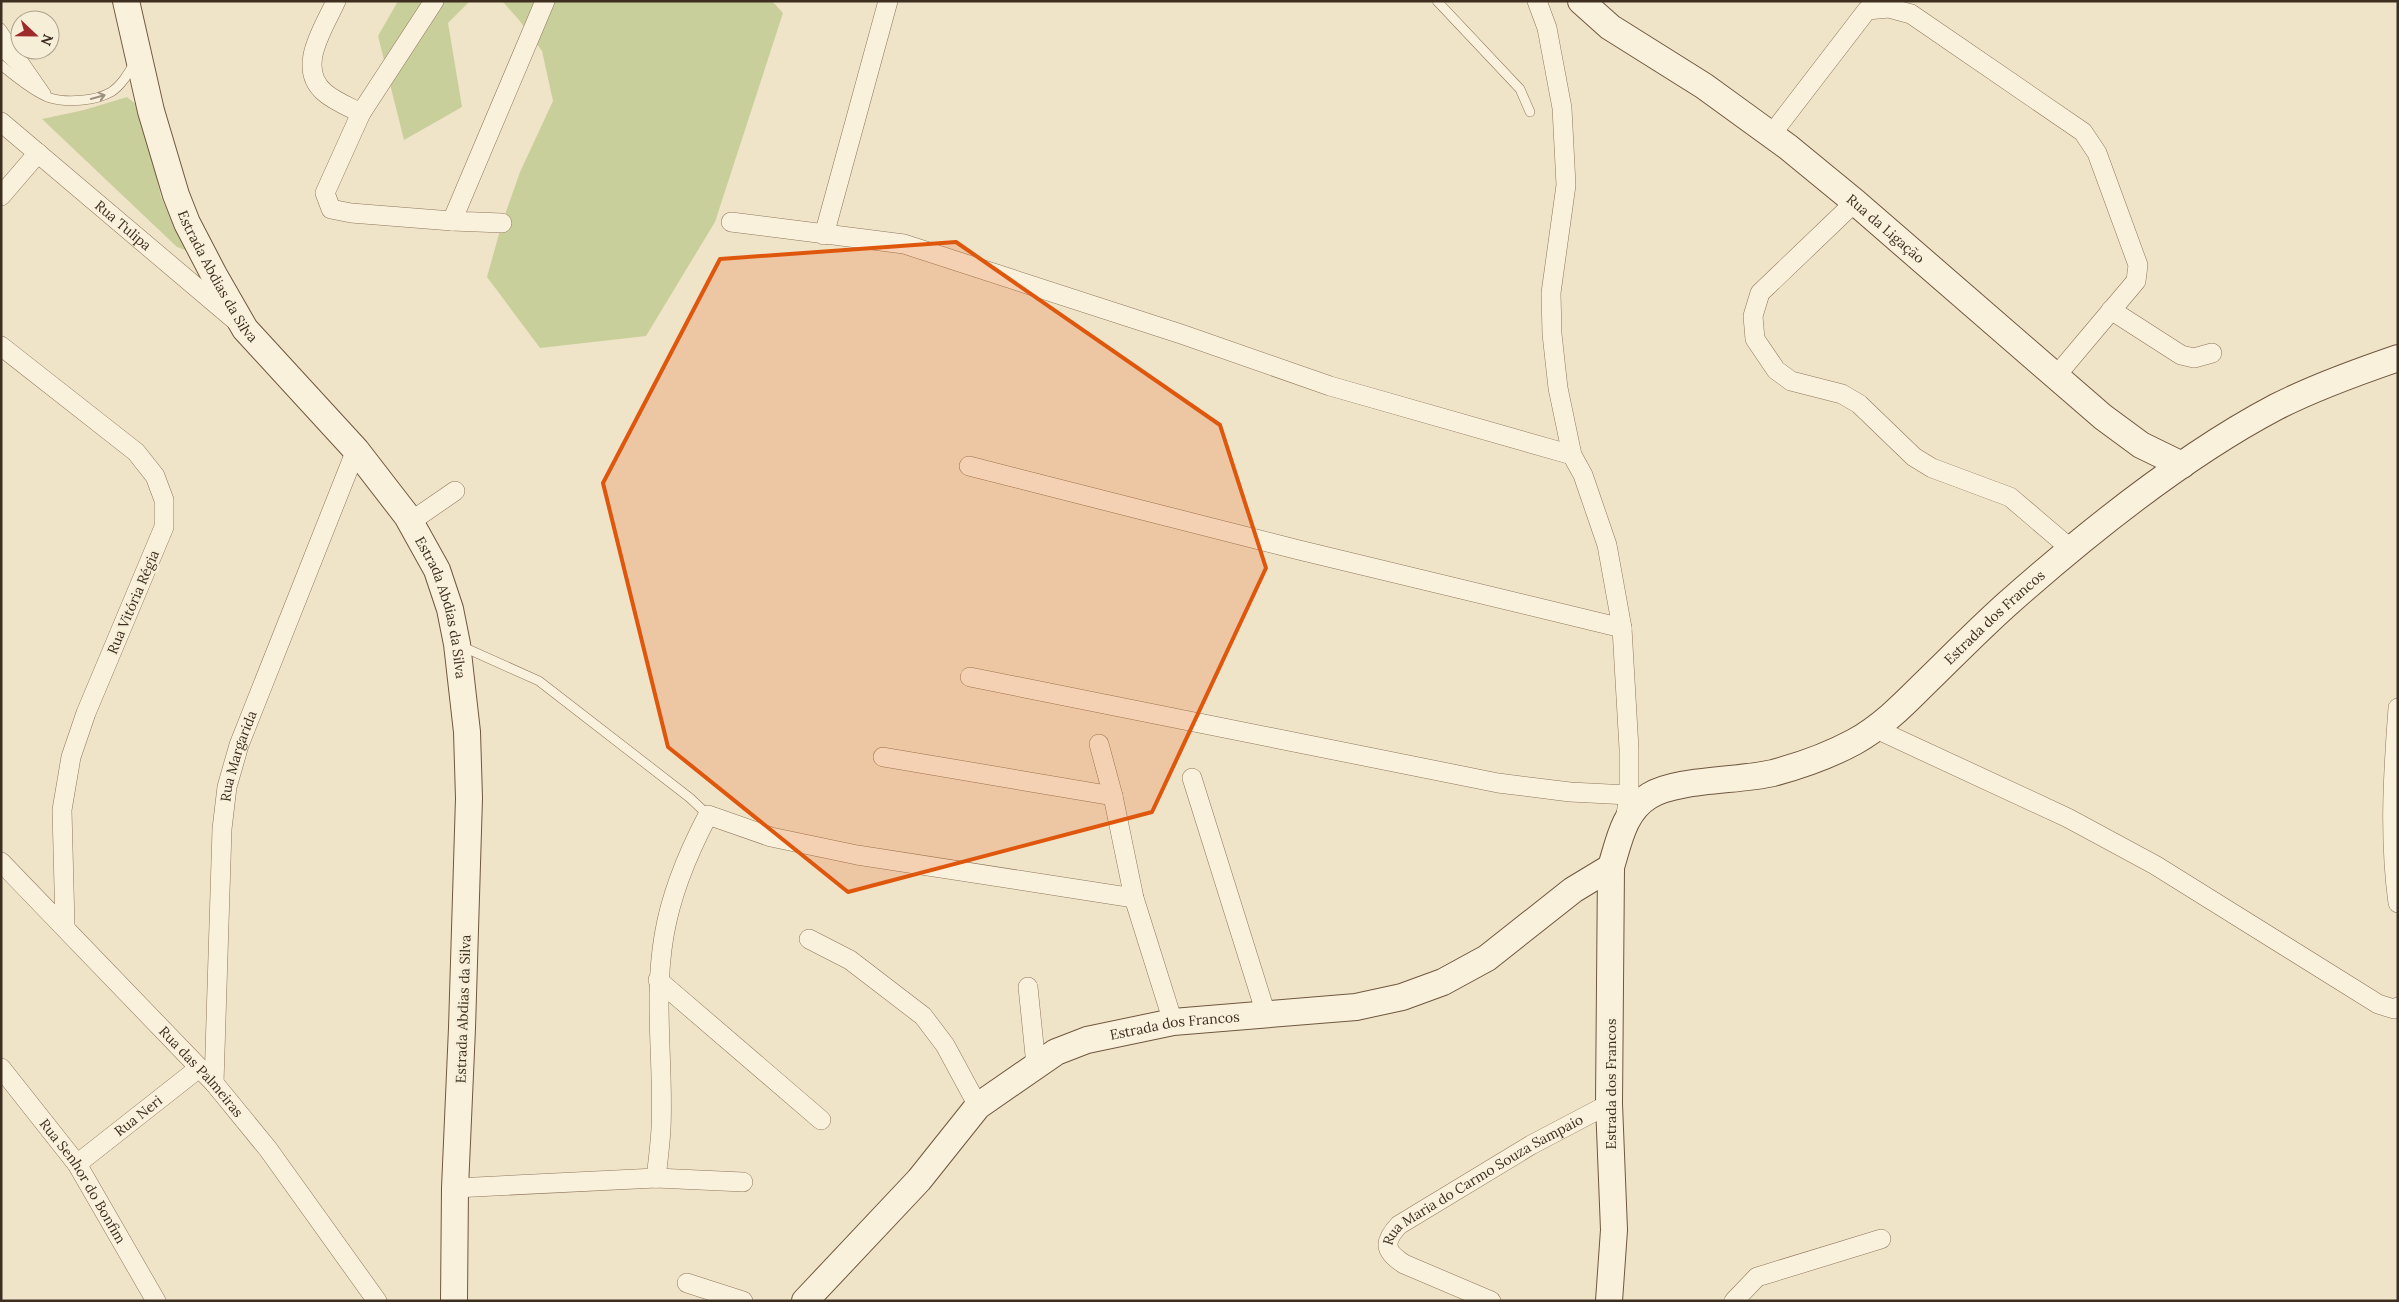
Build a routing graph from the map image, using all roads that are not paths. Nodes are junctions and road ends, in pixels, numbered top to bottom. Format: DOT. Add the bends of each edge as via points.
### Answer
graph roads {
  1 [pos="126,1"];
  2 [pos="336,1"];
  3 [pos="434,1"];
  4 [pos="545,1"];
  5 [pos="888,1"];
  6 [pos="1437,1"];
  7 [pos="1537,1"];
  8 [pos="1581,1"];
  9 [pos="1,28"];
  10 [pos="1,42"];
  11 [pos="1,52"];
  12 [pos="138,57"];
  13 [pos="1,65"];
  14 [pos="49,98"];
  15 [pos="1530,112"];
  16 [pos="361,113"];
  17 [pos="1,122"];
  18 [pos="1771,135"];
  19 [pos="38,153"];
  20 [pos="1,196"];
  21 [pos="1856,202"];
  22 [pos="452,221"];
  23 [pos="731,222"];
  24 [pos="502,223"];
  25 [pos="824,235"];
  26 [pos="2111,310"];
  27 [pos="245,329"];
  28 [pos="1,346"];
  29 [pos="2212,353"];
  30 [pos="2398,358"];
  31 [pos="2056,376"];
  32 [pos="356,450"];
  33 [pos="1572,455"];
  34 [pos="2182,465"];
  35 [pos="970,466"];
  36 [pos="454,491"];
  37 [pos="410,522"];
  38 [pos="2071,549"];
  39 [pos="1622,628"];
  40 [pos="457,644"];
  41 [pos="970,676"];
  42 [pos="2398,708"];
  43 [pos="1874,728"];
  44 [pos="1099,744"];
  45 [pos="883,757"];
  46 [pos="1192,778"];
  47 [pos="1629,795"];
  48 [pos="1113,796"];
  49 [pos="708,815"];
  50 [pos="1625,822"];
  51 [pos="1,862"];
  52 [pos="1611,867"];
  53 [pos="1134,898"];
  54 [pos="2398,903"];
  55 [pos="65,926"];
  56 [pos="808,939"];
  57 [pos="658,980"];
  58 [pos="1028,987"];
  59 [pos="2398,1007"];
  60 [pos="1266,1014"];
  61 [pos="1173,1022"];
  62 [pos="1036,1066"];
  63 [pos="1,1068"];
  64 [pos="199,1068"];
  65 [pos="214,1083"];
  66 [pos="1609,1104"];
  67 [pos="978,1106"];
  68 [pos="821,1120"];
  69 [pos="77,1164"];
  70 [pos="656,1178"];
  71 [pos="743,1182"];
  72 [pos="455,1188"];
  73 [pos="1882,1239"];
  74 [pos="687,1283"];
  75 [pos="156,1301"];
  76 [pos="378,1301"];
  77 [pos="454,1301"];
  78 [pos="743,1301"];
  79 [pos="804,1301"];
  80 [pos="1491,1301"];
  81 [pos="1609,1301"];
  82 [pos="1734,1301"];
  1 -- 12 [label="street, Estrada Abdias da Silva"];
  2 -- 16 [label="street" via="312,56 312,78 325,92"];
  3 -- 16 [label="street"];
  4 -- 22 [label="street"];
  5 -- 25 [label="street"];
  6 -- 15 [label="lane" via="1520,88"];
  7 -- 33 [label="street" via="1547,28 1562,108 1566,186 1551,292 1552,334 1558,388"];
  8 -- 18 [label="street, Rua da Ligação" via="1610,27 1704,86"];
  9 -- 14 [label="lane"];
  10 -- 14 [label="lane"];
  11 -- 14 [label="lane"];
  14 -- 12 [label="lane, one-way" via="94,99 112,92"];
  12 -- 27 [label="street, Estrada Abdias da Silva" via="176,195"];
  13 -- 14 [label="lane"];
  16 -- 22 [label="street" via="325,193 331,209"];
  17 -- 19 [label="street, Rua Tulipa"];
  18 -- 21 [label="street, Rua da Ligação"];
  18 -- 26 [label="street" via="1867,10 1889,8 1911,14 2083,132 2097,153 2138,265 2136,281"];
  19 -- 20 [label="street"];
  19 -- 27 [label="street, Rua Tulipa"];
  21 -- 31 [label="street, Rua da Ligação"];
  21 -- 38 [label="street" via="1760,293 1753,316 1755,339 1776,370 1791,382 1842,394 1859,404 1914,457 1932,468 2010,497"];
  22 -- 24 [label="street"];
  23 -- 25 [label="street"];
  25 -- 33 [label="street" via="904,244 1330,386"];
  26 -- 29 [label="street" via="2181,355 2194,358"];
  26 -- 31 [label="street"];
  27 -- 32 [label="street, Estrada Abdias da Silva"];
  28 -- 55 [label="street, Rua Vitória Régia" via="136,452 155,476 164,500 164,527 71,756 62,810"];
  30 -- 34 [label="street, Estrada dos Francos" via="2353,373 2278,406"];
  31 -- 34 [label="street, Rua da Ligação" via="2102,417 2141,445"];
  32 -- 37 [label="street, Estrada Abdias da Silva"];
  32 -- 65 [label="street, Rua Margarida" via="265,675 227,787 222,829"];
  33 -- 39 [label="street" via="1583,475 1607,545"];
  34 -- 38 [label="street, Estrada dos Francos"];
  35 -- 39 [label="street"];
  36 -- 37 [label="street"];
  37 -- 40 [label="street, Estrada Abdias da Silva" via="437,570"];
  38 -- 43 [label="street, Estrada dos Francos"];
  39 -- 47 [label="street"];
  40 -- 49 [label="lane" via="539,681"];
  40 -- 72 [label="street, Estrada Abdias da Silva" via="467,732 469,798"];
  41 -- 47 [label="street" via="1498,783"];
  42 -- 54 [label="street" via="2392,802 2392,863"];
  43 -- 50 [label="street, Estrada dos Francos" via="1855,742 1772,773 1671,788 1649,795"];
  43 -- 59 [label="street" via="2068,818 2155,865 2378,1004 2394,1009"];
  44 -- 48 [label="street"];
  45 -- 48 [label="street"];
  46 -- 60 [label="street"];
  47 -- 50 [label="street"];
  48 -- 53 [label="street"];
  49 -- 53 [label="street" via="771,837 857,855"];
  49 -- 57 [label="street" via="688,852 677,882 664,934"];
  50 -- 52 [label="street, Estrada dos Francos"];
  51 -- 55 [label="street, Rua das Palmeiras"];
  52 -- 60 [label="street, Estrada dos Francos" via="1573,890 1487,958 1443,982 1402,997 1356,1007"];
  52 -- 66 [label="street, Estrada dos Francos"];
  53 -- 61 [label="street"];
  55 -- 64 [label="street, Rua das Palmeiras"];
  56 -- 67 [label="street" via="850,960 923,1016 945,1045"];
  57 -- 68 [label="street"];
  57 -- 70 [label="street" via="661,1128"];
  58 -- 62 [label="street"];
  60 -- 61 [label="street, Estrada dos Francos"];
  61 -- 62 [label="street, Estrada dos Francos" via="1086,1040 1056,1052"];
  62 -- 67 [label="street, Estrada dos Francos"];
  63 -- 69 [label="street, Rua Senhor do Bonfim"];
  64 -- 65 [label="street, Rua das Palmeiras"];
  64 -- 69 [label="street, Rua Neri"];
  65 -- 76 [label="street, Rua das Palmeiras" via="268,1150"];
  66 -- 80 [label="street, Rua Maria do Carmo Souza Sampaio" via="1523,1150 1399,1224 1390,1234 1387,1245 1392,1256 1404,1264"];
  66 -- 81 [label="street, Estrada dos Francos" via="1614,1230"];
  67 -- 79 [label="street, Estrada dos Francos" via="919,1180"];
  69 -- 75 [label="street, Rua Senhor do Bonfim"];
  70 -- 71 [label="street"];
  70 -- 72 [label="street"];
  72 -- 77 [label="street, Estrada Abdias da Silva"];
  73 -- 82 [label="street" via="1757,1277"];
  74 -- 78 [label="street"];
}
